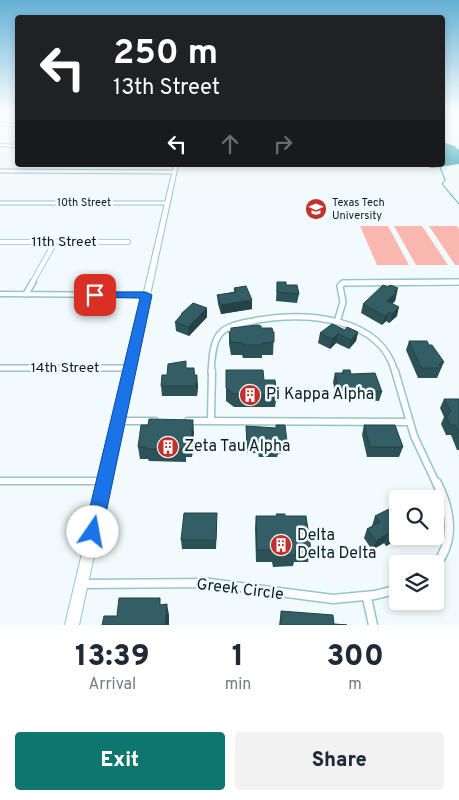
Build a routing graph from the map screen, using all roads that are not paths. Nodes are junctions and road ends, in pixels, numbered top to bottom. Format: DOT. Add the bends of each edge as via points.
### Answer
graph roads {
  1 [pos="0,144"];
  2 [pos="15,146"];
  3 [pos="96,167"];
  4 [pos="175,169"];
  5 [pos="0,171"];
  6 [pos="93,172"];
  7 [pos="0,203"];
  8 [pos="168,203"];
  9 [pos="0,242"];
  10 [pos="55,242"];
  11 [pos="128,242"];
  12 [pos="459,282"];
  13 [pos="0,294"];
  14 [pos="26,294"];
  15 [pos="146,295"];
  16 [pos="337,322"];
  17 [pos="0,368"];
  18 [pos="130,368"];
  19 [pos="118,421"];
  20 [pos="163,421"];
  21 [pos="182,421"];
  22 [pos="211,421"];
  23 [pos="409,422"];
  24 [pos="104,481"];
  25 [pos="0,482"];
  26 [pos="442,555"];
  27 [pos="82,584"];
  28 [pos="389,592"];
  29 [pos="367,598"];
  30 [pos="72,625"];
  31 [pos="373,625"];
  1 -- 2 [label="street"];
  3 -- 6 [label="street"];
  4 -- 6 [label="street"];
  4 -- 8 [label="main road"];
  5 -- 6 [label="street"];
  7 -- 8 [label="street, 10th Street"];
  8 -- 15 [label="main road"];
  9 -- 10 [label="street, 11th Street"];
  10 -- 11 [label="street, 11th Street"];
  10 -- 14 [label="street"];
  12 -- 16 [label="street" via="345,283 340,285 343,302"];
  13 -- 14 [label="street"];
  14 -- 15 [label="street"];
  15 -- 18 [label="main road"];
  16 -- 22 [label="street" via="280,317 225,330 218,336 213,349"];
  16 -- 23 [label="street" via="363,332 388,354"];
  17 -- 18 [label="street, 14th Street"];
  18 -- 19 [label="main road"];
  19 -- 20 [label="street"];
  19 -- 24 [label="main road"];
  21 -- 22 [label="street"];
  22 -- 23 [label="street"];
  23 -- 26 [label="street" via="449,515 450,532"];
  24 -- 25 [label="street"];
  24 -- 27 [label="main road"];
  27 -- 29 [label="street, Greek Circle" via="227,585 324,601"];
  27 -- 30 [label="main road"];
  28 -- 29 [label="street, Greek Circle"];
  29 -- 31 [label="street"];
}
